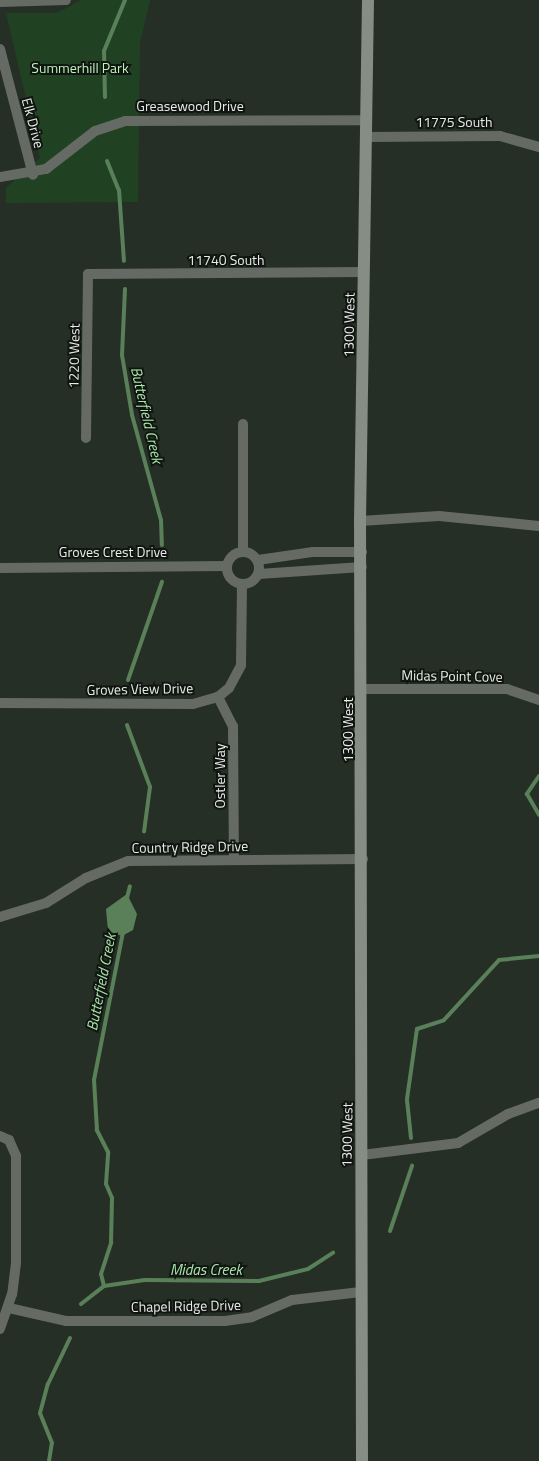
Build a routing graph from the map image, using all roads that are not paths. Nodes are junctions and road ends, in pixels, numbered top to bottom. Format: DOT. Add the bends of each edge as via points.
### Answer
graph roads {
  1 [pos="66,0"];
  2 [pos="368,0"];
  3 [pos="0,2"];
  4 [pos="0,49"];
  5 [pos="367,120"];
  6 [pos="367,137"];
  7 [pos="539,147"];
  8 [pos="32,175"];
  9 [pos="0,177"];
  10 [pos="364,272"];
  11 [pos="88,274"];
  12 [pos="243,424"];
  13 [pos="86,438"];
  14 [pos="360,521"];
  15 [pos="539,526"];
  16 [pos="243,552"];
  17 [pos="362,552"];
  18 [pos="258,560"];
  19 [pos="227,566"];
  20 [pos="362,567"];
  21 [pos="0,568"];
  22 [pos="259,574"];
  23 [pos="242,584"];
  24 [pos="363,689"];
  25 [pos="218,696"];
  26 [pos="539,700"];
  27 [pos="0,703"];
  28 [pos="234,859"];
  29 [pos="363,859"];
  30 [pos="0,917"];
  31 [pos="539,1103"];
  32 [pos="0,1136"];
  33 [pos="362,1155"];
  34 [pos="360,1292"];
  35 [pos="8,1308"];
  36 [pos="0,1329"];
  37 [pos="362,1461"];
  1 -- 3 [label="street"];
  2 -- 5 [label="street, 1300 West"];
  4 -- 8 [label="street, Elk Drive"];
  5 -- 6 [label="street, 1300 West"];
  5 -- 8 [label="street, Greasewood Drive" via="125,121 95,131 58,163"];
  6 -- 7 [label="street, 11775 South" via="500,136"];
  6 -- 10 [label="street, 1300 West"];
  8 -- 9 [label="street, Greasewood Drive"];
  10 -- 11 [label="street, 11740 South"];
  10 -- 14 [label="street, 1300 West"];
  11 -- 13 [label="street, 1220 West"];
  12 -- 16 [label="street"];
  14 -- 15 [label="street" via="439,516"];
  14 -- 17 [label="street, 1300 West"];
  16 -- 18 [label="street"];
  16 -- 19 [label="street" via="231,558"];
  17 -- 18 [label="street" via="313,552"];
  17 -- 20 [label="street, 1300 West"];
  18 -- 22 [label="street"];
  19 -- 21 [label="street, Groves Crest Drive"];
  19 -- 23 [label="street" via="229,576"];
  20 -- 22 [label="street"];
  20 -- 24 [label="street, 1300 West"];
  22 -- 23 [label="street"];
  23 -- 25 [label="street" via="241,665 229,688"];
  24 -- 26 [label="street, Midas Point Cove" via="507,689"];
  24 -- 29 [label="street, 1300 West"];
  25 -- 27 [label="street, Groves View Drive" via="193,704"];
  25 -- 28 [label="street, Ostler Way" via="233,726"];
  28 -- 29 [label="street, Country Ridge Drive"];
  28 -- 30 [label="street, Country Ridge Drive" via="128,861 86,878 46,903"];
  29 -- 33 [label="street, 1300 West"];
  31 -- 33 [label="street" via="508,1114 458,1143"];
  32 -- 35 [label="street" via="9,1140 16,1156 16,1263"];
  33 -- 34 [label="street, 1300 West"];
  34 -- 35 [label="street, Chapel Ridge Drive" via="305,1297 252,1318 225,1321 66,1321"];
  34 -- 37 [label="street, 1300 West"];
  35 -- 36 [label="street"];
}
